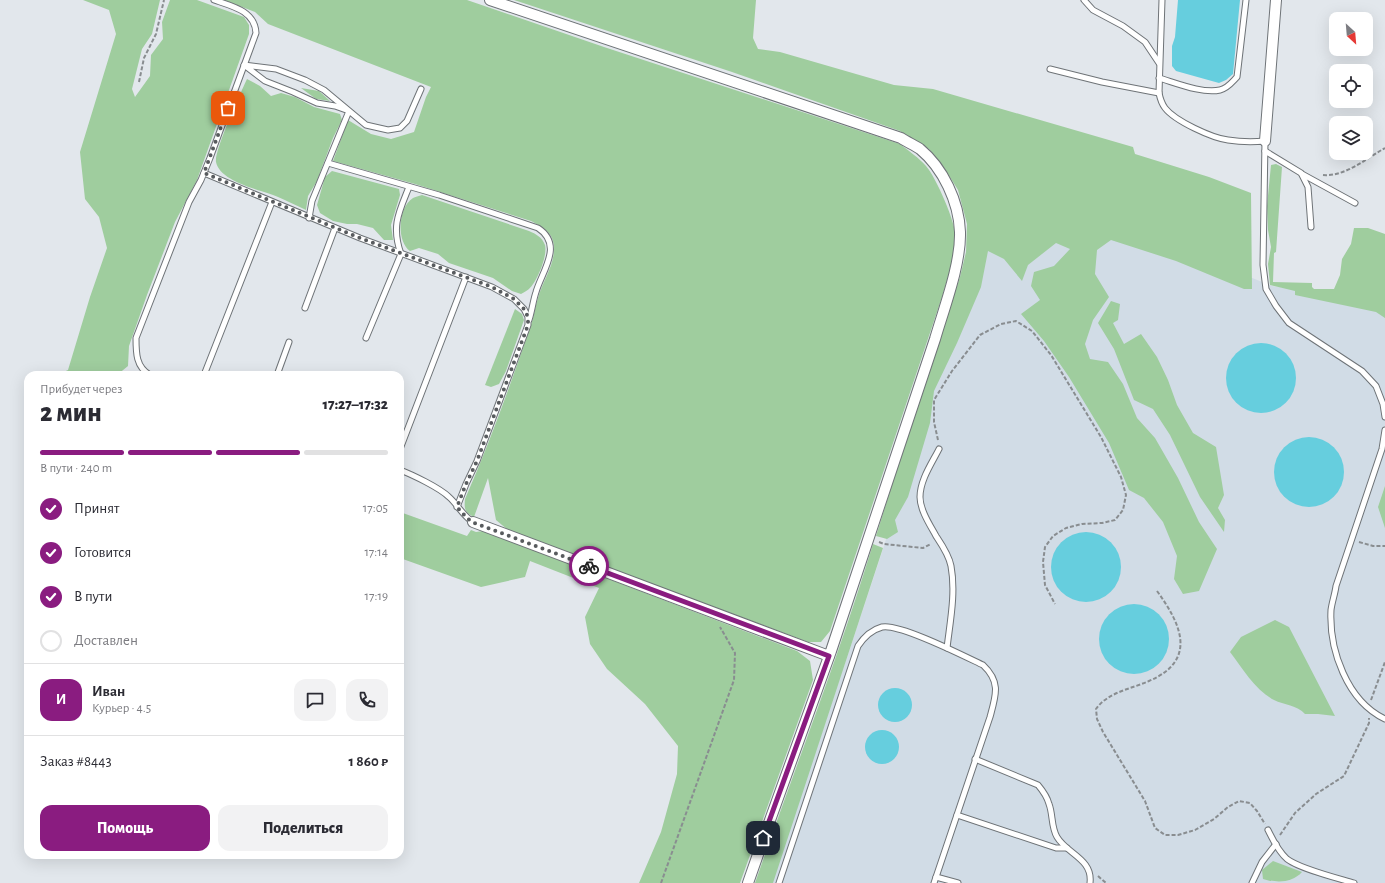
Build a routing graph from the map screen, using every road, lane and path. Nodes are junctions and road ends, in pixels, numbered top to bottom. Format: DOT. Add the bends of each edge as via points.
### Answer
graph roads {
  1 [pos="164,0"];
  2 [pos="214,0"];
  3 [pos="490,0"];
  4 [pos="1084,0"];
  5 [pos="1162,0"];
  6 [pos="1246,0"];
  7 [pos="1276,0"];
  8 [pos="1159,64"];
  9 [pos="244,65"];
  10 [pos="1050,69"];
  11 [pos="1159,78"];
  12 [pos="139,82"];
  13 [pos="421,89"];
  14 [pos="1159,93"];
  15 [pos="349,111"];
  16 [pos="1265,146"];
  17 [pos="1385,148"];
  18 [pos="328,163"];
  19 [pos="204,173"];
  20 [pos="1301,173"];
  21 [pos="409,187"];
  22 [pos="272,202"];
  23 [pos="1356,203"];
  24 [pos="309,218"];
  25 [pos="1311,227"];
  26 [pos="335,228"];
  27 [pos="401,254"];
  28 [pos="466,277"];
  29 [pos="305,308"];
  30 [pos="528,325"];
  31 [pos="366,338"];
  32 [pos="289,342"];
  33 [pos="144,371"];
  34 [pos="206,371"];
  35 [pos="278,371"];
  36 [pos="1385,417"];
  37 [pos="1385,430"];
  38 [pos="404,439"];
  39 [pos="939,449"];
  40 [pos="404,471"];
  41 [pos="457,507"];
  42 [pos="472,522"];
  43 [pos="868,539"];
  44 [pos="939,540"];
  45 [pos="1352,540"];
  46 [pos="1385,546"];
  47 [pos="1157,591"];
  48 [pos="1055,604"];
  49 [pos="712,613"];
  50 [pos="947,648"];
  51 [pos="829,656"];
  52 [pos="1385,662"];
  53 [pos="1368,708"];
  54 [pos="1385,719"];
  55 [pos="975,759"];
  56 [pos="957,814"];
  57 [pos="1268,830"];
  58 [pos="1276,844"];
  59 [pos="1067,848"];
  60 [pos="936,877"];
  61 [pos="660,883"];
  62 [pos="748,883"];
  63 [pos="779,883"];
  64 [pos="934,883"];
  65 [pos="958,883"];
  66 [pos="1090,883"];
  67 [pos="1252,883"];
  68 [pos="1354,883"];
  1 -- 12 [label="path" via="156,34 144,58"];
  2 -- 9 [label="lane" via="248,14 256,26 256,33"];
  3 -- 43 [label="street" via="902,138 920,149 934,163 951,192 957,211 960,232 958,253 935,338"];
  4 -- 8 [label="lane" via="1093,10 1124,26 1145,42"];
  5 -- 8 [label="lane"];
  6 -- 11 [label="lane" via="1236,77 1230,85 1220,90 1205,91"];
  7 -- 16 [label="street"];
  8 -- 11 [label="lane"];
  9 -- 15 [label="lane" via="265,81 317,103"];
  9 -- 15 [label="lane" via="276,69 305,80 324,90"];
  9 -- 19 [label="lane"];
  10 -- 14 [label="lane"];
  11 -- 14 [label="lane"];
  13 -- 15 [label="lane" via="407,121 400,128 376,128"];
  14 -- 16 [label="lane" via="1164,107 1174,117 1192,127 1226,140"];
  15 -- 18 [label="lane"];
  16 -- 20 [label="lane"];
  16 -- 36 [label="lane" via="1263,265 1266,289 1289,323 1362,371 1376,386"];
  17 -- 20 [label="path" via="1349,169 1331,176"];
  18 -- 21 [label="lane"];
  18 -- 24 [label="lane" via="312,201"];
  19 -- 22 [label="lane"];
  19 -- 33 [label="lane" via="189,202 136,338 136,352"];
  20 -- 23 [label="lane"];
  20 -- 25 [label="lane" via="1308,187"];
  21 -- 27 [label="lane" via="397,218 397,241"];
  21 -- 30 [label="lane" via="544,232 550,247 549,262 536,293"];
  22 -- 24 [label="lane"];
  22 -- 34 [label="lane"];
  24 -- 26 [label="lane"];
  26 -- 27 [label="lane"];
  26 -- 29 [label="lane"];
  27 -- 28 [label="lane"];
  27 -- 31 [label="lane"];
  28 -- 30 [label="lane" via="514,299 524,309"];
  28 -- 38 [label="lane"];
  30 -- 41 [label="lane"];
  32 -- 35 [label="lane"];
  37 -- 45 [label="lane" via="1382,449"];
  39 -- 44 [label="lane" via="923,482 920,498 923,512"];
  39 -- 48 [label="path" via="934,422 934,400 952,371 980,335 1001,324 1016,321 1032,330 1051,355 1101,436 1121,477 1126,495 1123,510 1115,520 1066,528 1053,536 1045,547 1042,562 1045,585"];
  40 -- 41 [label="lane" via="448,496"];
  41 -- 42 [label="lane"];
  42 -- 49 [label="street"];
  43 -- 44 [label="path" via="884,544 923,548"];
  43 -- 51 [label="street"];
  44 -- 50 [label="lane" via="947,553 952,573"];
  45 -- 46 [label="path" via="1372,546"];
  45 -- 53 [label="lane" via="1331,609 1332,635 1348,684"];
  47 -- 57 [label="path" via="1179,631 1179,656 1173,666 1163,674 1101,702 1096,709 1103,732 1145,801 1156,828 1165,835 1178,835 1195,830 1239,801 1250,803"];
  49 -- 51 [label="street"];
  49 -- 61 [label="path" via="735,653 734,680"];
  50 -- 55 [label="lane" via="983,665 991,672 996,682 993,705"];
  50 -- 63 [label="lane" via="892,627 883,627 863,638 858,646"];
  51 -- 62 [label="street"];
  52 -- 53 [label="path"];
  53 -- 54 [label="lane"];
  53 -- 58 [label="path" via="1369,723 1344,776 1316,794 1296,813"];
  55 -- 56 [label="lane"];
  55 -- 59 [label="lane" via="1038,785 1050,804 1056,837"];
  56 -- 59 [label="lane" via="1056,848"];
  56 -- 60 [label="lane"];
  57 -- 58 [label="lane"];
  58 -- 67 [label="lane" via="1262,862"];
  58 -- 68 [label="lane" via="1287,859 1298,865"];
  59 -- 66 [label="lane" via="1085,863"];
  60 -- 64 [label="lane"];
  60 -- 65 [label="lane"];
}
